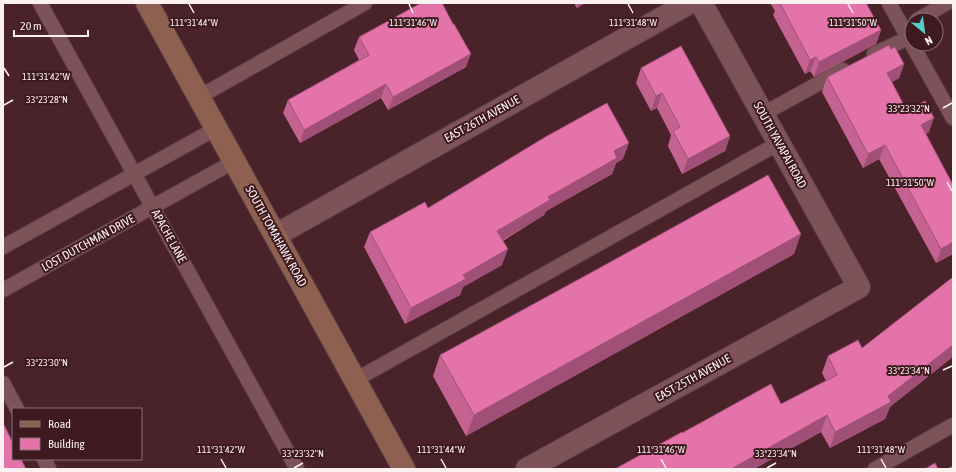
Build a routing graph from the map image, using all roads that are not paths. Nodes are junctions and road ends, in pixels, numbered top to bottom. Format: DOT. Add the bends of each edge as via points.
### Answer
graph roads {
  1 [pos="40,3"];
  2 [pos="147,3"];
  3 [pos="365,3"];
  4 [pos="689,3"];
  5 [pos="701,3"];
  6 [pos="888,3"];
  7 [pos="946,3"];
  8 [pos="931,12"];
  9 [pos="904,25"];
  10 [pos="904,33"];
  11 [pos="919,52"];
  12 [pos="199,97"];
  13 [pos="763,114"];
  14 [pos="953,118"];
  15 [pos="217,128"];
  16 [pos="779,143"];
  17 [pos="235,162"];
  18 [pos="135,174"];
  19 [pos="153,207"];
  20 [pos="276,235"];
  21 [pos="3,247"];
  22 [pos="859,287"];
  23 [pos="3,290"];
  24 [pos="356,380"];
  25 [pos="3,383"];
  26 [pos="16,408"];
  27 [pos="953,425"];
  28 [pos="44,460"];
  29 [pos="49,469"];
  30 [pos="297,469"];
  31 [pos="404,469"];
  32 [pos="527,469"];
  33 [pos="875,469"];
  1 -- 18 [label="lane, APACHE LANE"];
  2 -- 12 [label="main road, SOUTH TOMAHAWK ROAD"];
  3 -- 12 [label="lane"];
  4 -- 20 [label="street, EAST 26TH AVENUE"];
  5 -- 13 [label="street, SOUTH YAVAPAI ROAD"];
  6 -- 9 [label="lane"];
  7 -- 8 [label="lane"];
  10 -- 13 [label="lane" via="856,63"];
  11 -- 14 [label="lane"];
  12 -- 15 [label="main road, SOUTH TOMAHAWK ROAD"];
  13 -- 16 [label="street, SOUTH YAVAPAI ROAD"];
  15 -- 17 [label="main road, SOUTH TOMAHAWK ROAD"];
  15 -- 18 [label="lane"];
  16 -- 22 [label="street, SOUTH YAVAPAI ROAD"];
  16 -- 24 [label="lane"];
  17 -- 19 [label="lane, LOST DUTCHMAN DRIVE"];
  17 -- 20 [label="main road, SOUTH TOMAHAWK ROAD"];
  18 -- 19 [label="lane, APACHE LANE"];
  18 -- 21 [label="lane"];
  19 -- 23 [label="lane, LOST DUTCHMAN DRIVE"];
  19 -- 30 [label="lane, APACHE LANE"];
  20 -- 24 [label="main road, SOUTH TOMAHAWK ROAD"];
  22 -- 32 [label="street, EAST 25TH AVENUE"];
  24 -- 31 [label="main road, SOUTH TOMAHAWK ROAD"];
  25 -- 26 [label="lane"];
  27 -- 33 [label="lane"];
  28 -- 29 [label="lane"];
}
